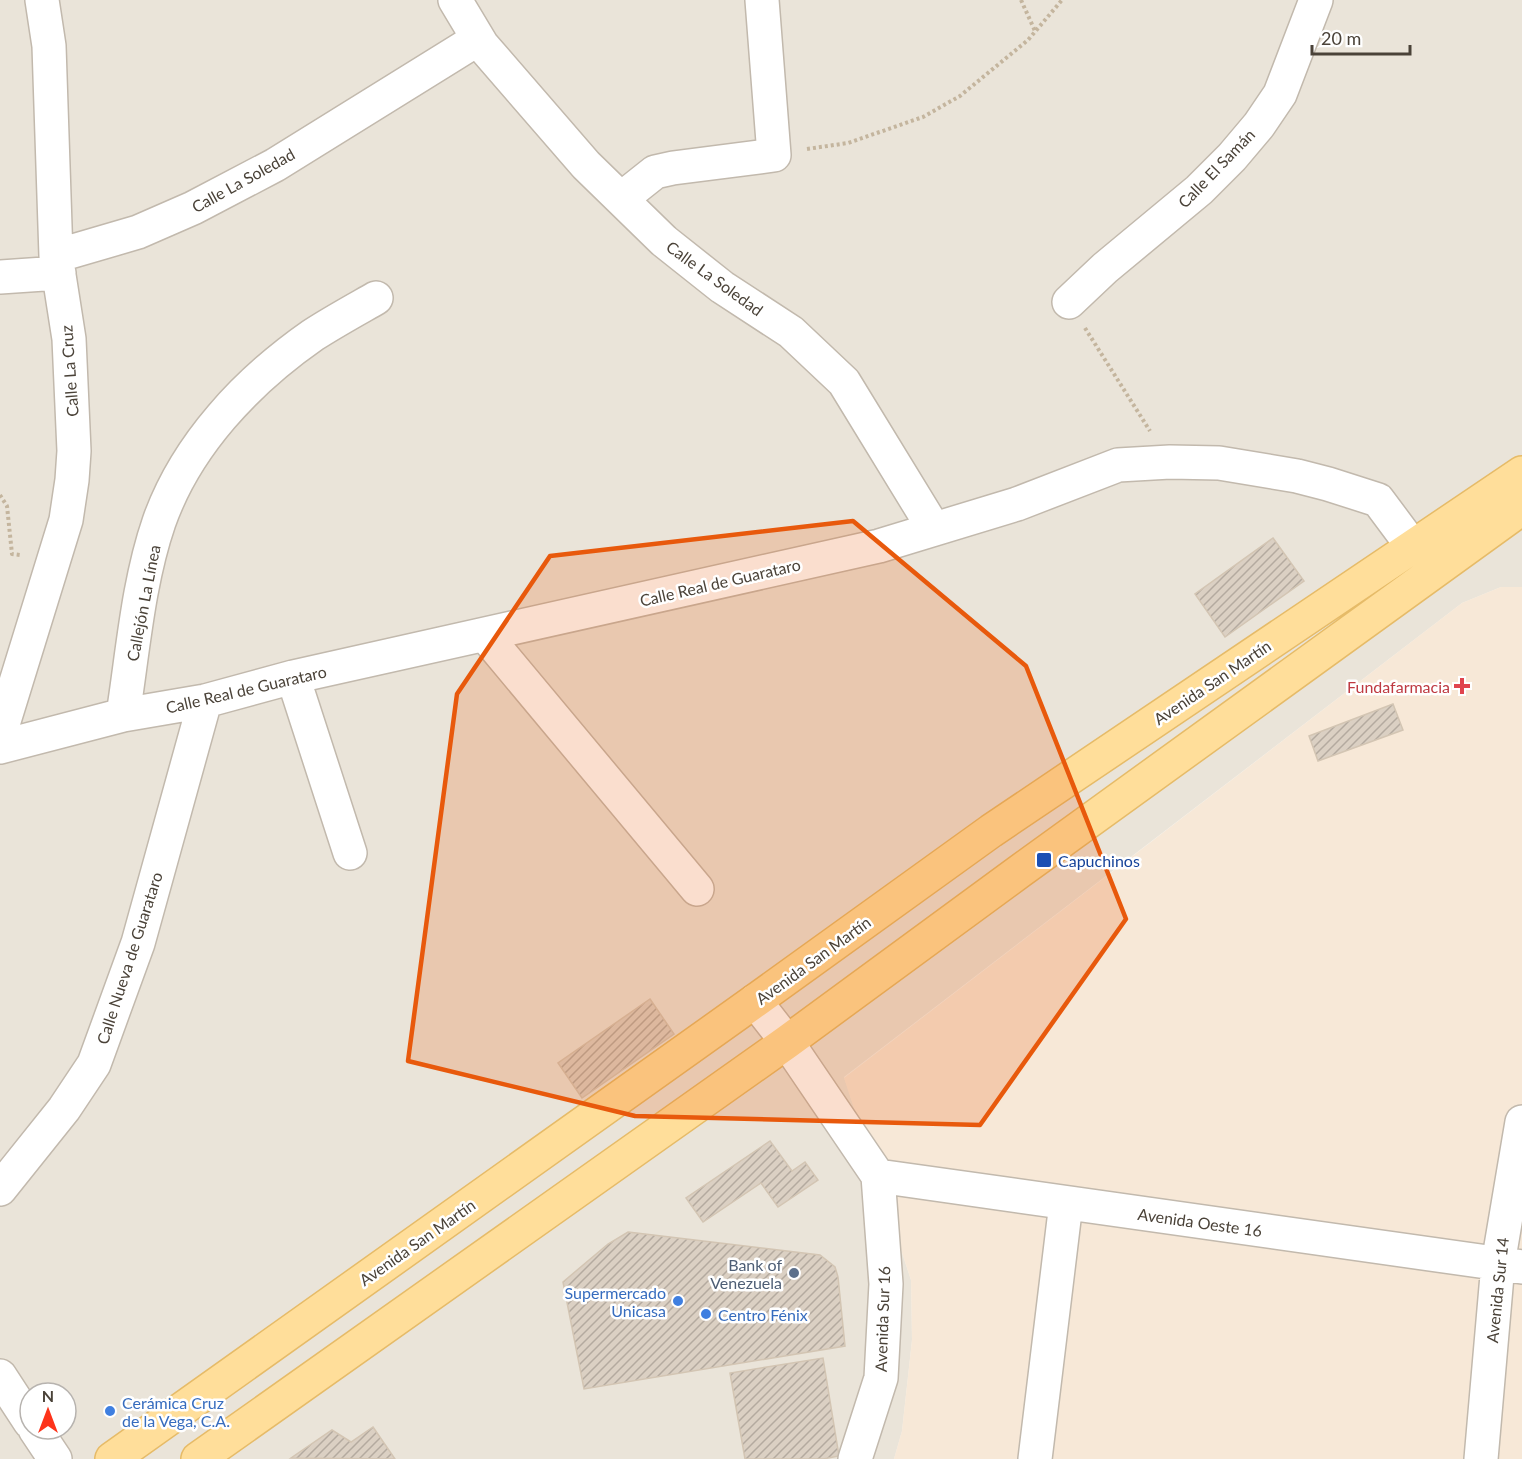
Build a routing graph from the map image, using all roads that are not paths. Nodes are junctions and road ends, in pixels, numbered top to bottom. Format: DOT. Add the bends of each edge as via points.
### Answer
graph roads {
  1 [pos="42,0"];
  2 [pos="455,0"];
  3 [pos="762,0"];
  4 [pos="1316,0"];
  5 [pos="478,39"];
  6 [pos="621,199"];
  7 [pos="58,265"];
  8 [pos="0,277"];
  9 [pos="376,298"];
  10 [pos="1069,303"];
  11 [pos="1522,473"];
  12 [pos="1510,514"];
  13 [pos="934,530"];
  14 [pos="1413,547"];
  15 [pos="485,635"];
  16 [pos="293,677"];
  17 [pos="205,701"];
  18 [pos="123,715"];
  19 [pos="0,734"];
  20 [pos="0,747"];
  21 [pos="350,853"];
  22 [pos="697,889"];
  23 [pos="755,1001"];
  24 [pos="788,1042"];
  25 [pos="1522,1122"];
  26 [pos="878,1176"];
  27 [pos="0,1189"];
  28 [pos="1066,1203"];
  29 [pos="1510,1266"];
  30 [pos="0,1376"];
  31 [pos="18,1404"];
  32 [pos="43,1441"];
  33 [pos="54,1459"];
  34 [pos="112,1459"];
  35 [pos="198,1459"];
  36 [pos="855,1459"];
  37 [pos="1035,1459"];
  38 [pos="1481,1459"];
  1 -- 7 [label="street, Calle La Cruz" via="49,46"];
  2 -- 5 [label="street, Calle La Soledad"];
  3 -- 6 [label="street" via="774,155 655,172"];
  4 -- 10 [label="street, Calle El Samán" via="1280,94 1246,141 1199,190"];
  5 -- 6 [label="street, Calle La Soledad" via="586,165"];
  5 -- 7 [label="street, Calle La Soledad" via="275,165 193,208"];
  6 -- 13 [label="street, Calle La Soledad" via="664,241 722,287 791,332 844,382"];
  7 -- 8 [label="street, Calle La Soledad"];
  7 -- 19 [label="street, Calle La Cruz" via="69,339 72,480 66,520"];
  9 -- 18 [label="street, Callejón La Línea" via="315,334 279,361 235,403 177,478 159,522 146,572"];
  11 -- 12 [label="main road, Avenida San Martín"];
  12 -- 14 [label="main road, Avenida San Martín"];
  12 -- 24 [label="main road, Avenida San Martín"];
  13 -- 14 [label="street, Calle Real de Guarataro" via="1017,504 1118,465 1219,463 1297,476 1378,500"];
  13 -- 15 [label="street, Calle Real de Guarataro" via="879,546"];
  14 -- 23 [label="main road, Avenida San Martín" via="991,831"];
  15 -- 16 [label="street, Calle Real de Guarataro"];
  15 -- 22 [label="street"];
  16 -- 17 [label="street, Calle Real de Guarataro"];
  16 -- 21 [label="street"];
  17 -- 18 [label="street, Calle Real de Guarataro"];
  17 -- 27 [label="street, Calle Nueva de Guarataro" via="138,943 94,1064 64,1109"];
  18 -- 20 [label="street, Calle Real de Guarataro"];
  23 -- 24 [label="street"];
  23 -- 34 [label="main road, Avenida San Martín"];
  24 -- 26 [label="street"];
  24 -- 35 [label="main road, Avenida San Martín"];
  25 -- 29 [label="street, Avenida Sur 14"];
  26 -- 28 [label="street, Avenida Oeste 16"];
  26 -- 36 [label="street, Avenida Sur 16" via="886,1284 881,1378"];
  28 -- 29 [label="street, Avenida Oeste 16"];
  28 -- 37 [label="street"];
  29 -- 38 [label="street, Avenida Sur 14"];
  30 -- 31 [label="street"];
  32 -- 33 [label="street"];
}
